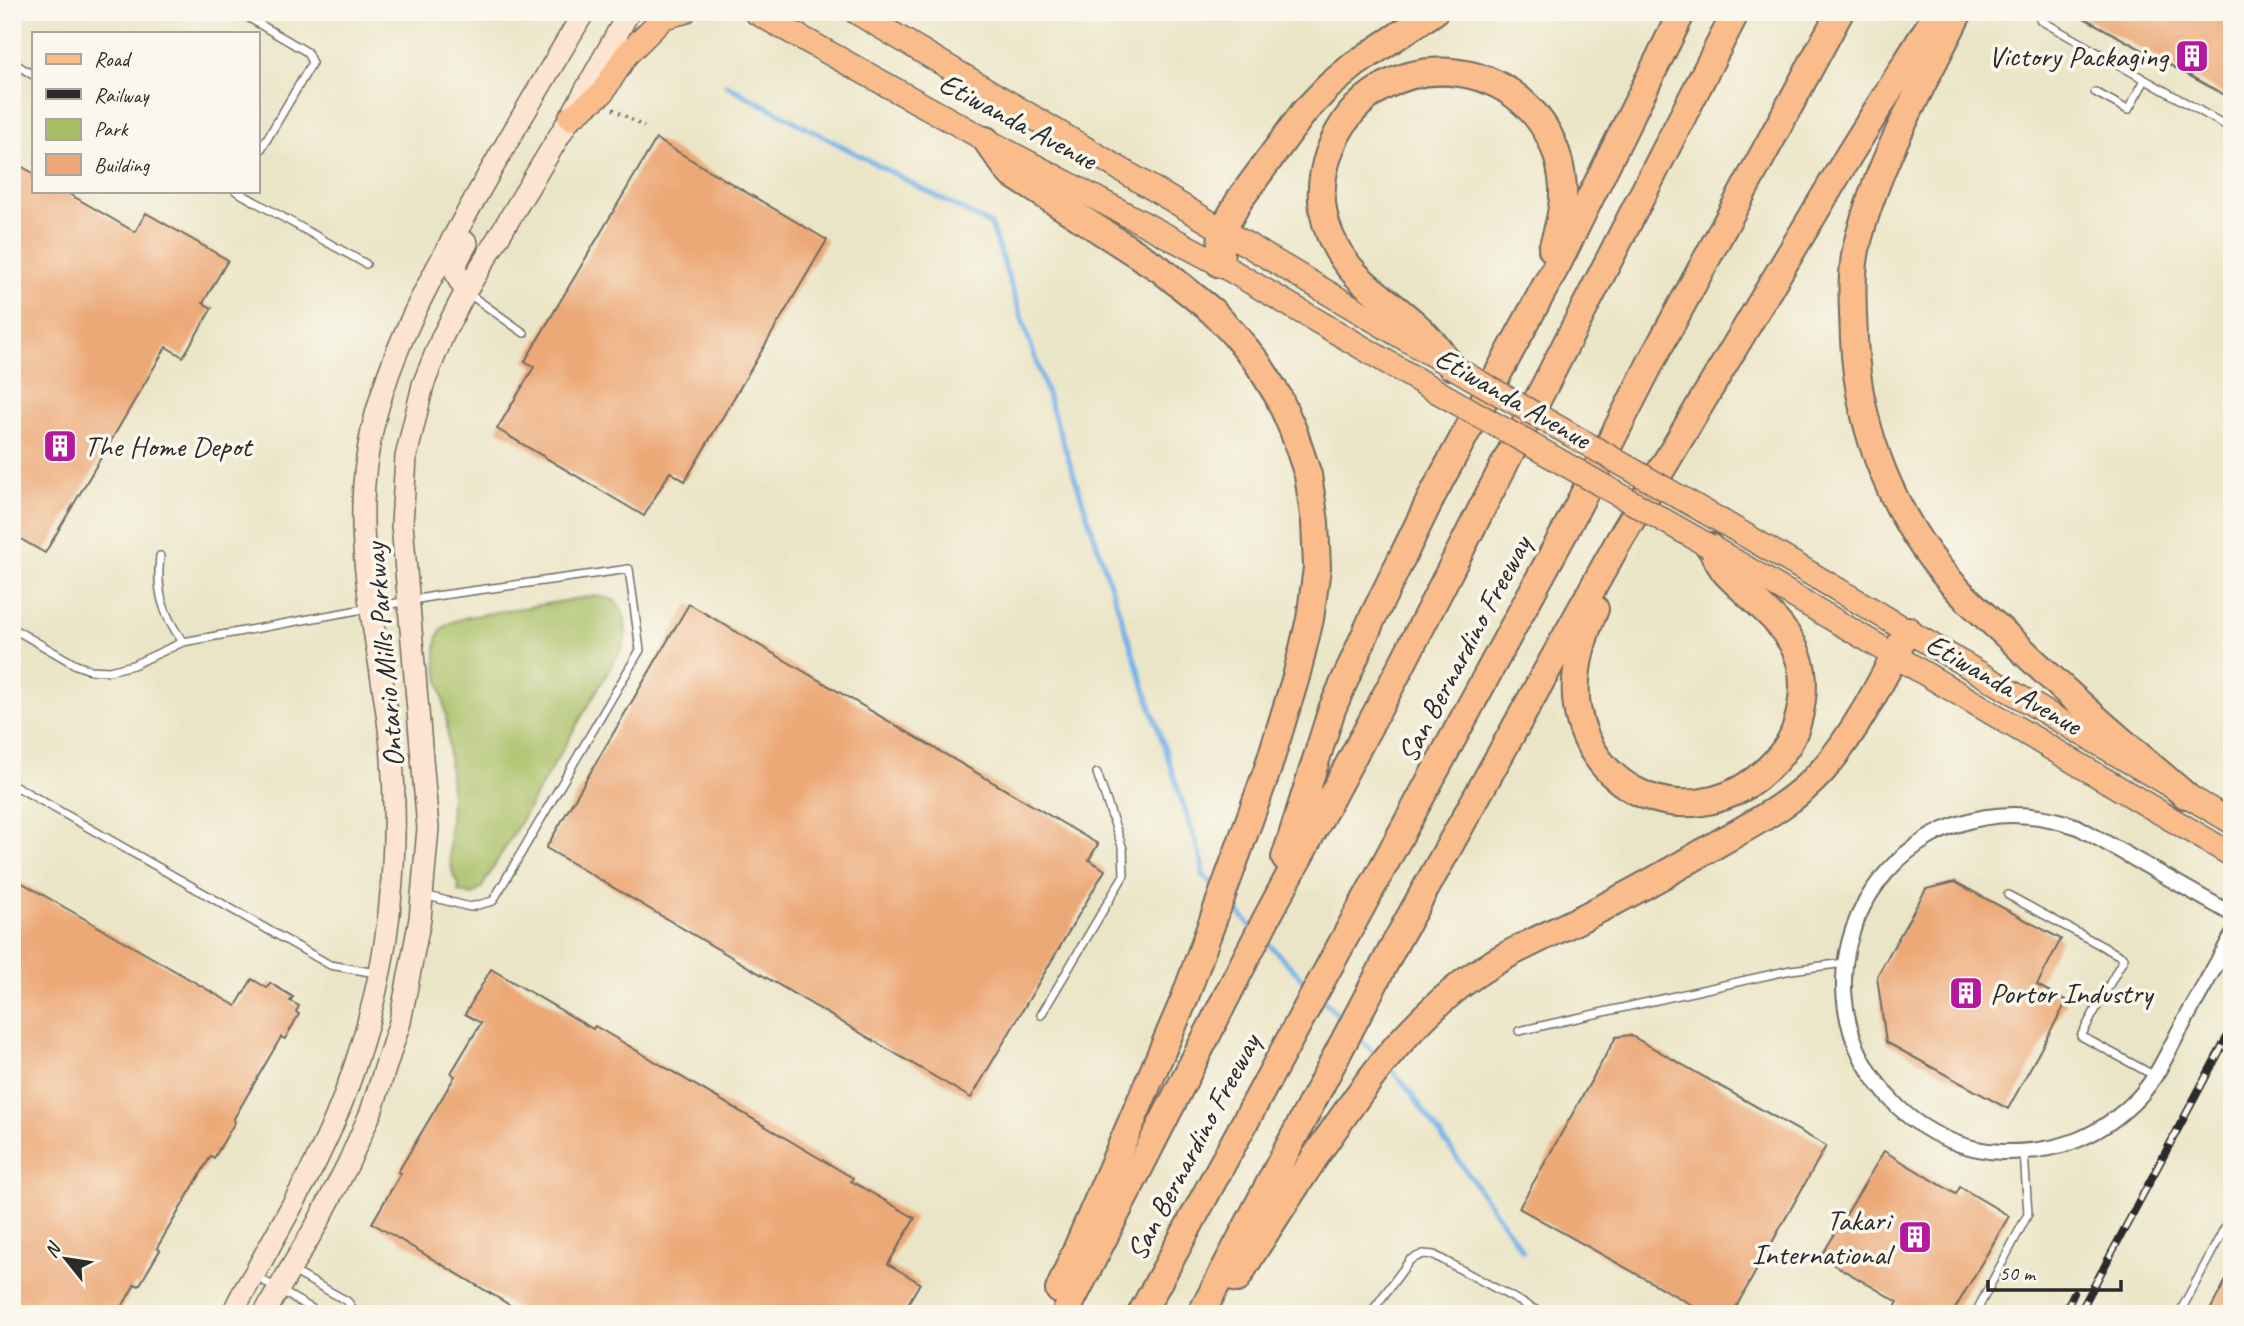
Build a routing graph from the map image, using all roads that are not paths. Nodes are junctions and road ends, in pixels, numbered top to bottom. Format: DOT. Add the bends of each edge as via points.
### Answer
graph roads {
  1 [pos="239,12"];
  2 [pos="584,12"];
  3 [pos="629,12"];
  4 [pos="684,12"];
  5 [pos="755,12"];
  6 [pos="856,12"];
  7 [pos="1434,12"];
  8 [pos="1682,12"];
  9 [pos="1737,12"];
  10 [pos="1839,12"];
  11 [pos="1937,12"];
  12 [pos="1959,12"];
  13 [pos="2039,12"];
  14 [pos="12,62"];
  15 [pos="32,74"];
  16 [pos="2145,80"];
  17 [pos="2095,92"];
  18 [pos="570,118"];
  19 [pos="2232,129"];
  20 [pos="986,141"];
  21 [pos="503,149"];
  22 [pos="259,153"];
  23 [pos="238,192"];
  24 [pos="1222,231"];
  25 [pos="366,264"];
  26 [pos="1220,264"];
  27 [pos="466,291"];
  28 [pos="1521,329"];
  29 [pos="524,332"];
  30 [pos="1451,366"];
  31 [pos="1637,513"];
  32 [pos="1709,545"];
  33 [pos="160,556"];
  34 [pos="407,601"];
  35 [pos="369,609"];
  36 [pos="12,628"];
  37 [pos="1908,630"];
  38 [pos="183,642"];
  39 [pos="1894,656"];
  40 [pos="1097,773"];
  41 [pos="12,784"];
  42 [pos="2185,795"];
  43 [pos="2226,819"];
  44 [pos="2232,855"];
  45 [pos="423,894"];
  46 [pos="2008,894"];
  47 [pos="2232,914"];
  48 [pos="1265,921"];
  49 [pos="2232,936"];
  50 [pos="1845,964"];
  51 [pos="379,973"];
  52 [pos="1041,1016"];
  53 [pos="1518,1031"];
  54 [pos="2155,1076"];
  55 [pos="2024,1152"];
  56 [pos="2232,1214"];
  57 [pos="290,1269"];
  58 [pos="253,1275"];
  59 [pos="279,1289"];
  60 [pos="233,1314"];
  61 [pos="264,1314"];
  62 [pos="321,1314"];
  63 [pos="357,1314"];
  64 [pos="1047,1314"];
  65 [pos="1065,1314"];
  66 [pos="1141,1314"];
  67 [pos="1201,1314"];
  68 [pos="1217,1314"];
  69 [pos="1370,1314"];
  70 [pos="1543,1314"];
  71 [pos="1975,1314"];
  72 [pos="2179,1314"];
  1 -- 22 [label="lane" via="307,52 312,63"];
  2 -- 21 [label="main road, Ontario Mills Parkway"];
  3 -- 18 [label="main road, Ontario Mills Parkway"];
  4 -- 18 [label="main road" via="664,17 626,55 602,93"];
  5 -- 20 [label="main road, Etiwanda Avenue"];
  6 -- 24 [label="main road, Etiwanda Avenue"];
  7 -- 24 [label="highway" via="1329,86 1249,186"];
  8 -- 28 [label="highway"];
  9 -- 48 [label="highway, San Bernardino Freeway"];
  10 -- 66 [label="highway, San Bernardino Freeway" via="1565,531"];
  11 -- 31 [label="highway"];
  12 -- 42 [label="highway" via="1881,175 1857,247 1852,283 1855,362 1867,422 1893,494 1913,531 1960,592"];
  13 -- 16 [label="lane" via="2040,20"];
  14 -- 15 [label="lane"];
  16 -- 17 [label="lane" via="2128,110"];
  16 -- 19 [label="lane"];
  18 -- 27 [label="main road, Ontario Mills Parkway"];
  20 -- 26 [label="main road, Etiwanda Avenue"];
  20 -- 64 [label="highway" via="1010,173 1160,269 1233,332 1278,396 1293,430 1308,475 1315,522 1317,568 1310,619 1267,771 1184,1000"];
  21 -- 27 [label="main road" via="503,177 454,267"];
  21 -- 35 [label="main road, Ontario Mills Parkway" via="413,312 388,375 372,433 363,502"];
  23 -- 25 [label="lane"];
  24 -- 26 [label="highway"];
  24 -- 30 [label="main road, Etiwanda Avenue"];
  26 -- 32 [label="main road, Etiwanda Avenue, bridge"];
  27 -- 29 [label="lane"];
  27 -- 34 [label="main road, Ontario Mills Parkway" via="423,385 406,457 402,524"];
  28 -- 30 [label="highway" via="1561,218 1563,187 1546,128 1514,94 1493,81 1429,73 1386,86 1359,106 1336,136 1322,181 1324,217 1340,255 1359,279 1428,336"];
  28 -- 48 [label="highway" via="1434,492 1332,709"];
  30 -- 37 [label="main road, Etiwanda Avenue, bridge"];
  31 -- 32 [label="highway" via="1633,535 1593,614 1580,656 1577,707 1582,728 1602,766 1645,797 1674,803 1720,799 1747,786 1784,752 1800,710 1800,663 1792,643 1724,571"];
  31 -- 67 [label="highway" via="1464,818"];
  32 -- 39 [label="main road, Etiwanda Avenue"];
  33 -- 38 [label="lane" via="157,581 167,620"];
  34 -- 35 [label="lane"];
  34 -- 45 [label="main road, Ontario Mills Parkway" via="427,805"];
  34 -- 45 [label="lane" via="629,569 640,650 494,901 470,907"];
  35 -- 38 [label="lane"];
  35 -- 51 [label="main road, Ontario Mills Parkway" via="393,782 389,914"];
  36 -- 38 [label="lane" via="90,670 133,665"];
  37 -- 39 [label="highway"];
  37 -- 42 [label="main road, Etiwanda Avenue"];
  39 -- 44 [label="main road, Etiwanda Avenue"];
  39 -- 68 [label="highway" via="1844,742 1792,799 1664,875 1488,966 1452,991 1391,1050 1248,1260"];
  40 -- 52 [label="lane" via="1123,849 1124,875"];
  41 -- 51 [label="lane" via="330,965"];
  42 -- 43 [label="main road, Etiwanda Avenue"];
  45 -- 57 [label="main road, Ontario Mills Parkway" via="408,987 386,1068 348,1164"];
  46 -- 54 [label="lane" via="2124,958 2081,1036"];
  47 -- 50 [label="street" via="2105,840 2058,819 2002,814 1969,820 1915,845 1878,881 1863,905"];
  48 -- 65 [label="highway, San Bernardino Freeway"];
  49 -- 54 [label="street"];
  50 -- 53 [label="lane" via="1791,970"];
  50 -- 55 [label="street" via="1849,1026 1862,1059 1882,1090 1908,1116 1958,1144 1990,1152"];
  51 -- 58 [label="main road, Ontario Mills Parkway" via="364,1036 335,1118"];
  54 -- 55 [label="street" via="2133,1104 2080,1140"];
  55 -- 71 [label="lane" via="2028,1214"];
  56 -- 72 [label="lane"];
  57 -- 59 [label="main road, Ontario Mills Parkway"];
  57 -- 63 [label="lane" via="347,1301"];
  58 -- 59 [label="lane"];
  58 -- 60 [label="main road, Ontario Mills Parkway"];
  59 -- 61 [label="main road, Ontario Mills Parkway"];
  59 -- 62 [label="lane"];
  69 -- 70 [label="lane" via="1410,1260 1423,1254 1434,1255"];
}
